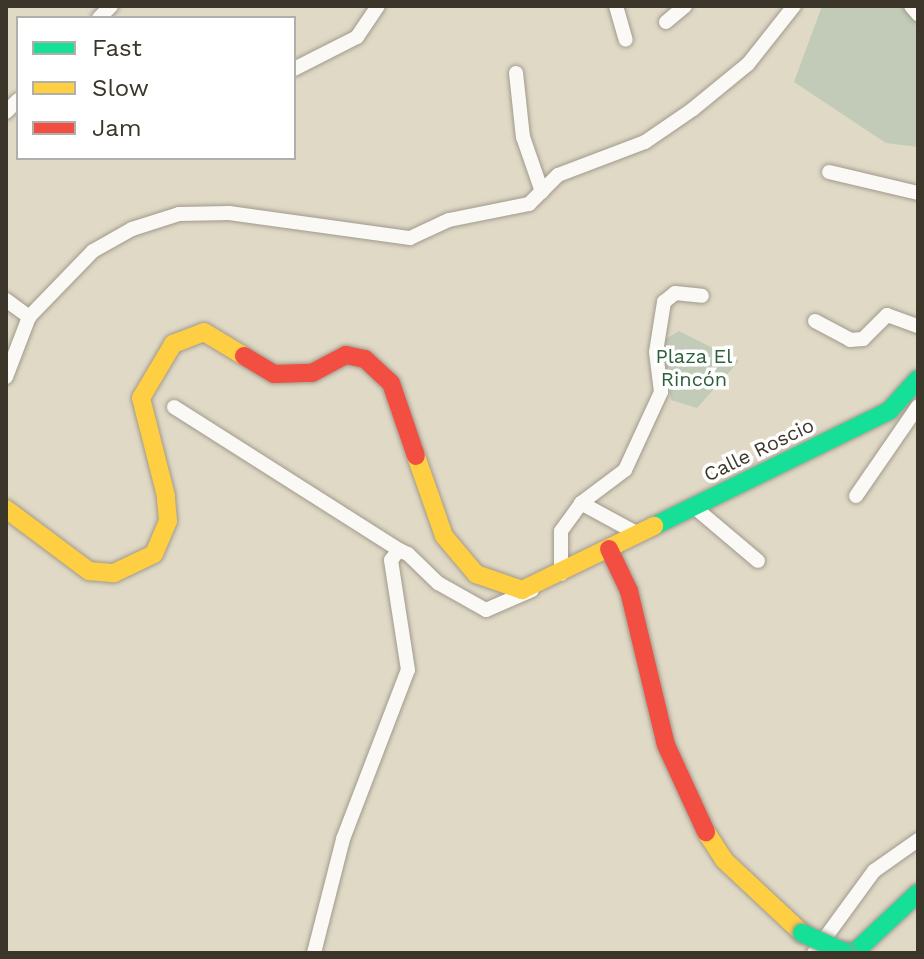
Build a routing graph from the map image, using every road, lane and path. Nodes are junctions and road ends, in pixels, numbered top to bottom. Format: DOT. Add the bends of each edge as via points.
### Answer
graph roads {
  1 [pos="378,6"];
  2 [pos="616,6"];
  3 [pos="685,6"];
  4 [pos="794,6"];
  5 [pos="911,6"];
  6 [pos="918,14"];
  7 [pos="666,22"];
  8 [pos="626,40"];
  9 [pos="296,68"];
  10 [pos="516,73"];
  11 [pos="829,172"];
  12 [pos="542,192"];
  13 [pos="918,193"];
  14 [pos="702,296"];
  15 [pos="6,300"];
  16 [pos="29,317"];
  17 [pos="815,321"];
  18 [pos="918,326"];
  19 [pos="6,377"];
  20 [pos="918,379"];
  21 [pos="914,401"];
  22 [pos="174,407"];
  23 [pos="856,496"];
  24 [pos="581,503"];
  25 [pos="693,506"];
  26 [pos="6,509"];
  27 [pos="638,534"];
  28 [pos="609,549"];
  29 [pos="399,550"];
  30 [pos="758,561"];
  31 [pos="561,574"];
  32 [pos="540,586"];
  33 [pos="918,840"];
  34 [pos="918,893"];
  35 [pos="844,952"];
  36 [pos="314,953"];
  37 [pos="814,953"];
  1 -- 9 [label="street" via="357,37"];
  2 -- 8 [label="street"];
  3 -- 7 [label="street"];
  4 -- 12 [label="street" via="748,64 693,109 645,142 558,175"];
  5 -- 6 [label="street"];
  10 -- 12 [label="street" via="523,137"];
  11 -- 13 [label="street"];
  12 -- 16 [label="street" via="529,204 449,220 410,238 297,217 179,214 93,251"];
  14 -- 24 [label="street" via="675,293 664,302 656,352 661,392 625,470"];
  15 -- 16 [label="street"];
  16 -- 19 [label="street"];
  17 -- 18 [label="street" via="850,340 863,339 887,315"];
  20 -- 21 [label="street, Calle Roscio"];
  21 -- 23 [label="street"];
  21 -- 25 [label="street, Calle Roscio"];
  22 -- 29 [label="street"];
  24 -- 27 [label="street"];
  24 -- 31 [label="street" via="561,531"];
  25 -- 27 [label="street, Calle Roscio"];
  25 -- 30 [label="street"];
  26 -- 32 [label="street" via="89,571 114,573 154,554 168,521 166,496 141,398 173,344 204,332 274,374 312,373 346,355 365,359 391,383 444,536 476,574 507,588"];
  27 -- 28 [label="street, Calle Roscio"];
  28 -- 31 [label="street, Calle Roscio"];
  28 -- 35 [label="street, bridge" via="629,591 666,745 692,812 724,860 802,933"];
  29 -- 32 [label="street" via="486,610"];
  29 -- 36 [label="street" via="390,579 408,670 343,839"];
  31 -- 32 [label="street, Calle Roscio"];
  33 -- 37 [label="street" via="874,871"];
  34 -- 35 [label="street" via="856,951"];
}
